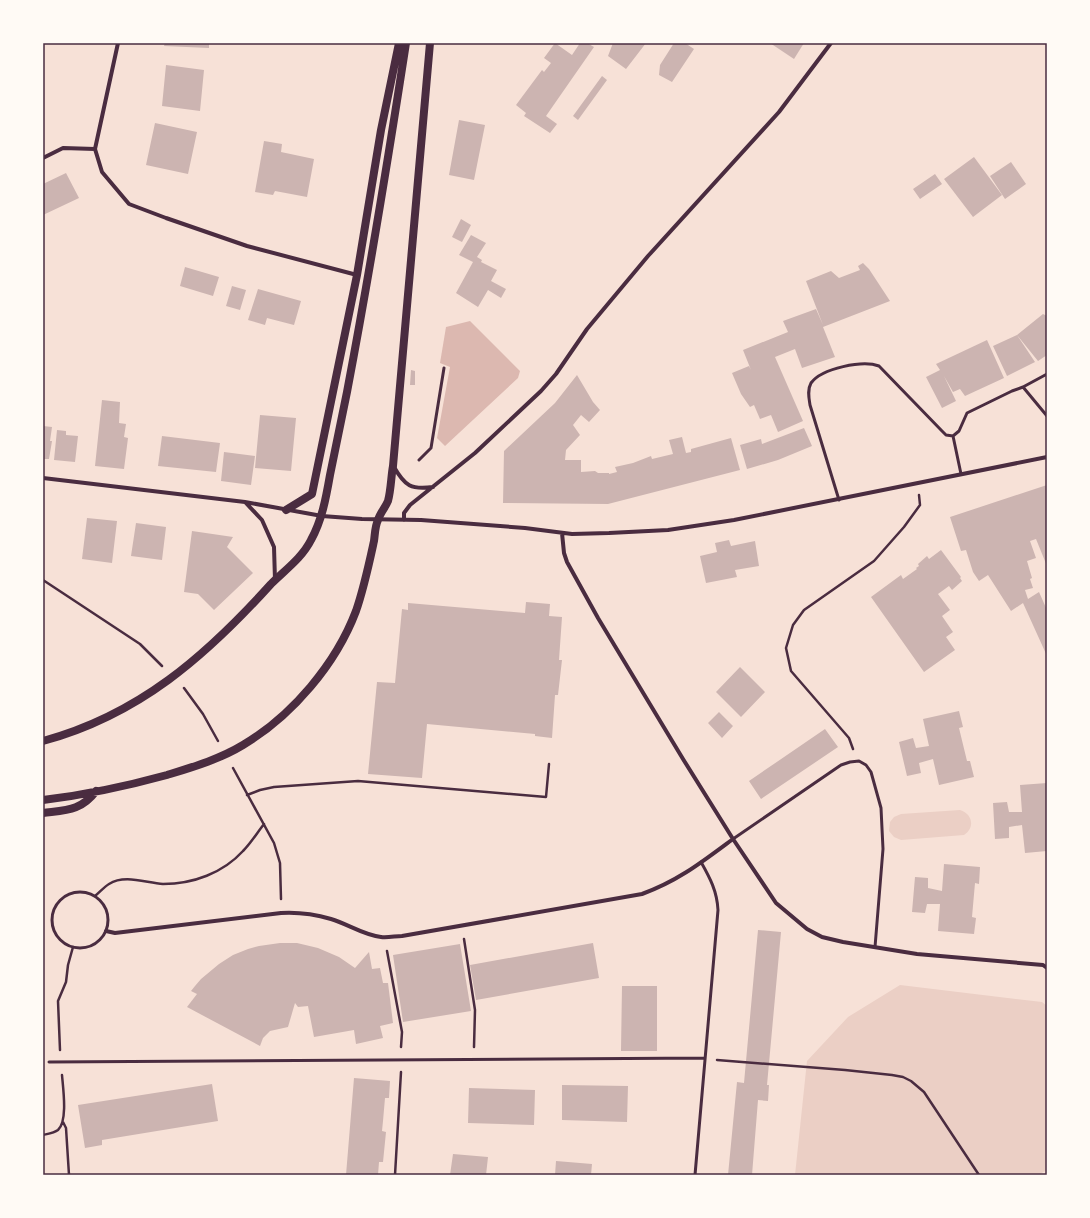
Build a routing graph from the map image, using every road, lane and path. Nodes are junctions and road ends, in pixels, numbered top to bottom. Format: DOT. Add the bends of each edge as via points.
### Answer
graph roads {
  1 [pos="118,43"];
  2 [pos="399,43"];
  3 [pos="406,43"];
  4 [pos="430,43"];
  5 [pos="831,43"];
  6 [pos="95,149"];
  7 [pos="43,158"];
  8 [pos="357,275"];
  9 [pos="444,368"];
  10 [pos="1047,374"];
  11 [pos="1023,387"];
  12 [pos="1047,416"];
  13 [pos="954,436"];
  14 [pos="1047,457"];
  15 [pos="419,460"];
  16 [pos="393,466"];
  17 [pos="961,474"];
  18 [pos="43,478"];
  19 [pos="917,484"];
  20 [pos="434,486"];
  21 [pos="839,500"];
  22 [pos="245,502"];
  23 [pos="286,510"];
  24 [pos="322,516"];
  25 [pos="378,519"];
  26 [pos="404,520"];
  27 [pos="562,533"];
  28 [pos="43,580"];
  29 [pos="275,581"];
  30 [pos="163,666"];
  31 [pos="179,683"];
  32 [pos="43,741"];
  33 [pos="221,748"];
  34 [pos="854,761"];
  35 [pos="549,764"];
  36 [pos="232,768"];
  37 [pos="96,791"];
  38 [pos="248,795"];
  39 [pos="43,800"];
  40 [pos="43,813"];
  41 [pos="264,824"];
  42 [pos="733,839"];
  43 [pos="701,862"];
  44 [pos="95,896"];
  45 [pos="281,913"];
  46 [pos="461,926"];
  47 [pos="106,931"];
  48 [pos="385,937"];
  49 [pos="73,947"];
  50 [pos="875,947"];
  51 [pos="1047,961"];
  52 [pos="1045,966"];
  53 [pos="705,1058"];
  54 [pos="401,1060"];
  55 [pos="474,1060"];
  56 [pos="49,1062"];
  57 [pos="60,1062"];
  58 [pos="63,1122"];
  59 [pos="43,1135"];
  60 [pos="69,1175"];
  61 [pos="395,1175"];
  62 [pos="695,1175"];
  63 [pos="979,1175"];
  1 -- 6 [label="street"];
  2 -- 8 [label="main road" via="381,130"];
  3 -- 24 [label="main road" via="368,278"];
  4 -- 16 [label="main road"];
  5 -- 20 [label="street" via="779,112 648,256 587,330 542,391 475,453"];
  6 -- 7 [label="street" via="63,148"];
  6 -- 8 [label="street" via="102,172 129,204 247,246"];
  8 -- 23 [label="main road" via="312,494"];
  9 -- 15 [label="lane" via="431,448"];
  10 -- 11 [label="lane"];
  11 -- 12 [label="lane"];
  11 -- 13 [label="lane" via="967,413"];
  13 -- 17 [label="lane"];
  13 -- 21 [label="lane" via="942,431 879,366 854,365 819,376 811,384 808,394"];
  14 -- 17 [label="street"];
  16 -- 20 [label="street" via="405,483 413,487"];
  16 -- 25 [label="main road" via="388,501"];
  17 -- 19 [label="street"];
  18 -- 22 [label="street"];
  19 -- 21 [label="street"];
  19 -- 34 [label="path" via="920,505 904,527 874,561 804,610 793,625 786,648 791,671 849,738 853,745"];
  20 -- 26 [label="street" via="410,505 404,513"];
  21 -- 27 [label="street" via="668,530"];
  22 -- 23 [label="street"];
  22 -- 29 [label="street" via="262,520 274,547"];
  23 -- 24 [label="street"];
  24 -- 25 [label="street"];
  24 -- 29 [label="main road" via="301,556"];
  25 -- 26 [label="street"];
  25 -- 37 [label="main road" via="355,612 332,658 297,702 261,734 243,746 204,763 151,779"];
  26 -- 27 [label="street"];
  27 -- 42 [label="street" via="564,553 577,583"];
  28 -- 30 [label="path" via="140,644"];
  29 -- 32 [label="main road" via="241,618 156,690 106,719"];
  31 -- 33 [label="path" via="203,714"];
  34 -- 42 [label="lane" via="842,765"];
  34 -- 50 [label="lane" via="866,765 871,772 880,808 883,849"];
  35 -- 38 [label="path" via="546,797 358,781 274,787"];
  36 -- 38 [label="path"];
  37 -- 39 [label="main road"];
  37 -- 40 [label="main road" via="81,806"];
  38 -- 41 [label="path"];
  41 -- 44 [label="path" via="243,851 208,876 165,884 122,880 110,884"];
  41 -- 45 [label="path" via="274,843 280,863"];
  42 -- 43 [label="street"];
  42 -- 50 [label="street" via="776,902 807,929 822,937"];
  43 -- 46 [label="street" via="674,881 642,894"];
  43 -- 53 [label="lane" via="714,888 718,910"];
  44 -- 47 [label="lane" via="101,901 108,915"];
  44 -- 49 [label="lane" via="86,892 67,894 53,908 52,928 64,943"];
  45 -- 47 [label="street" via="115,933"];
  45 -- 48 [label="street" via="310,914 348,925 365,934"];
  46 -- 48 [label="street"];
  46 -- 55 [label="path" via="475,1010"];
  47 -- 49 [label="lane" via="96,943 81,948"];
  48 -- 54 [label="path" via="402,1032"];
  49 -- 57 [label="path" via="66,982 58,1001"];
  50 -- 52 [label="street" via="917,954"];
  51 -- 52 [label="street"];
  53 -- 55 [label="lane"];
  53 -- 62 [label="lane"];
  53 -- 63 [label="path" via="903,1077 924,1092"];
  54 -- 55 [label="lane"];
  54 -- 57 [label="lane"];
  54 -- 61 [label="path"];
  56 -- 57 [label="lane"];
  57 -- 58 [label="path"];
  58 -- 59 [label="path" via="58,1130"];
  58 -- 60 [label="path" via="66,1128"];
}
